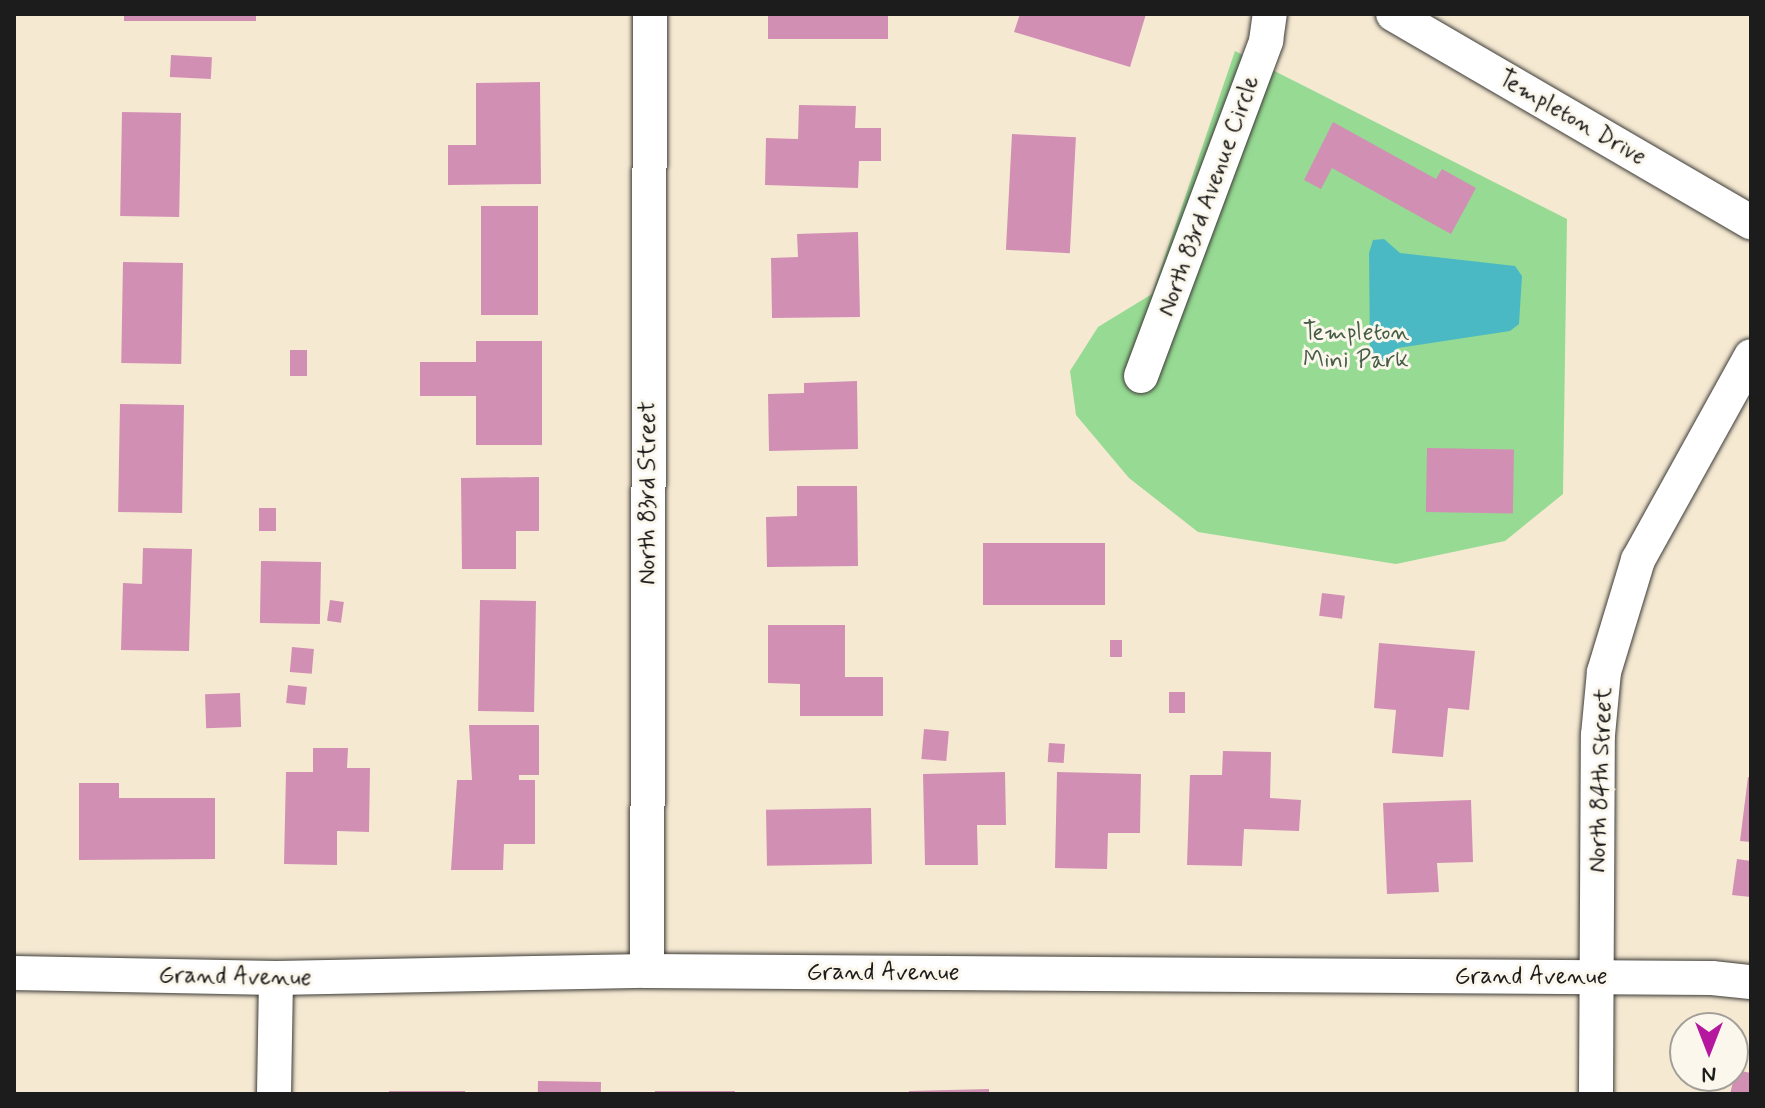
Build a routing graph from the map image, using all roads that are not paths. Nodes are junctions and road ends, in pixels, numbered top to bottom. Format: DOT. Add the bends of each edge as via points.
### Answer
graph roads {
  1 [pos="650,14"];
  2 [pos="1270,14"];
  3 [pos="1393,14"];
  4 [pos="1751,222"];
  5 [pos="1751,356"];
  6 [pos="1141,376"];
  7 [pos="647,971"];
  8 [pos="14,973"];
  9 [pos="1597,977"];
  10 [pos="276,978"];
  11 [pos="1751,982"];
  12 [pos="274,1094"];
  13 [pos="1596,1094"];
  1 -- 7 [label="street, North 83rd Street"];
  2 -- 6 [label="street, North 83rd Avenue Circle" via="1266,41"];
  3 -- 4 [label="street, Templeton Drive"];
  5 -- 9 [label="street, North 84th Street" via="1645,546 1611,646 1598,735"];
  7 -- 9 [label="street, Grand Avenue"];
  7 -- 10 [label="street, Grand Avenue"];
  8 -- 10 [label="street, Grand Avenue"];
  9 -- 11 [label="street, Grand Avenue"];
  9 -- 13 [label="street, North 84th Street"];
  10 -- 12 [label="street"];
}
